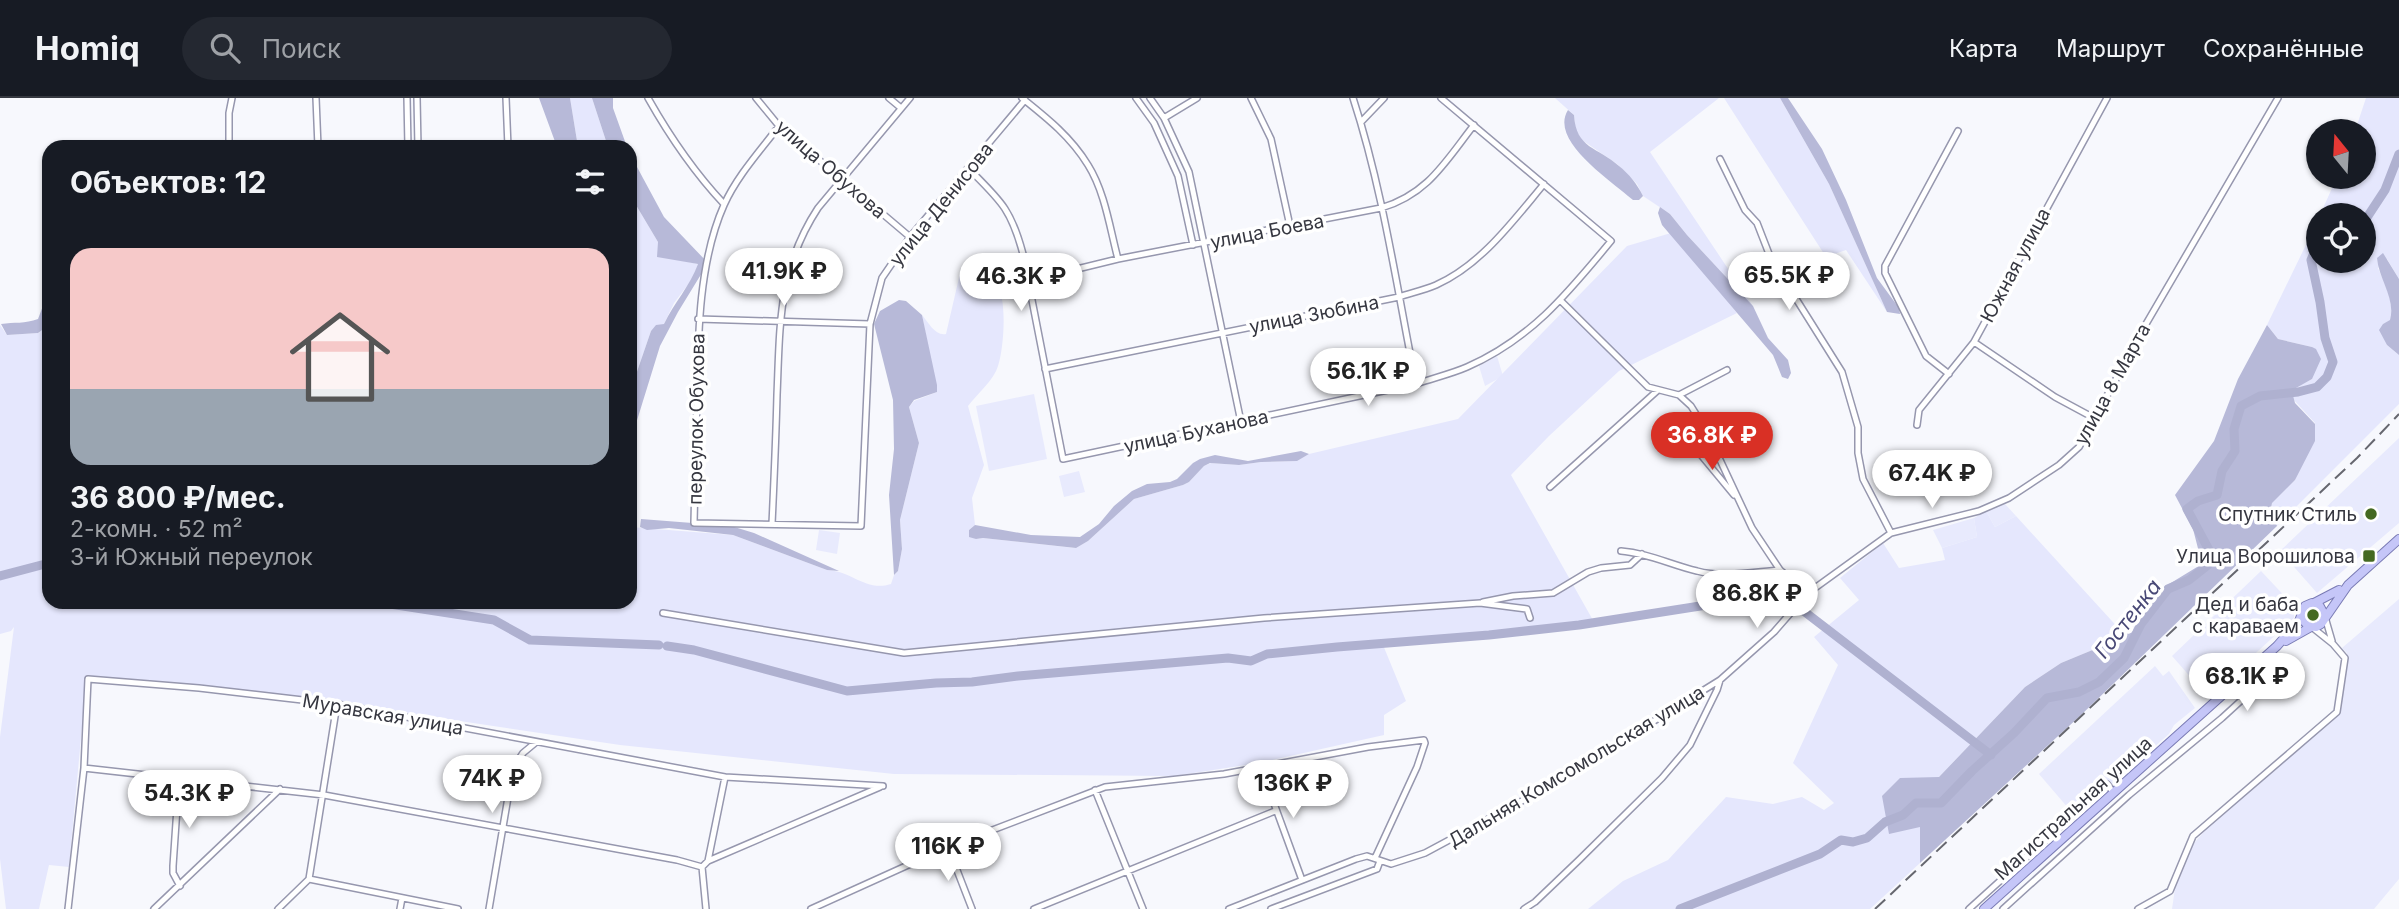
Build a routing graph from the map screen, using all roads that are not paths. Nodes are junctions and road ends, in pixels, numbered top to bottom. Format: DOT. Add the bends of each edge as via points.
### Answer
graph roads {
  1 [pos="232,98"];
  2 [pos="316,98"];
  3 [pos="407,98"];
  4 [pos="417,98"];
  5 [pos="506,98"];
  6 [pos="648,98"];
  7 [pos="756,98"];
  8 [pos="889,98"];
  9 [pos="910,98"];
  10 [pos="1136,98"];
  11 [pos="1150,98"];
  12 [pos="1197,98"];
  13 [pos="1251,98"];
  14 [pos="1353,98"];
  15 [pos="1384,98"];
  16 [pos="1441,98"];
  17 [pos="2107,98"];
  18 [pos="2278,98"];
  19 [pos="1024,99"];
  20 [pos="901,108"];
  21 [pos="1164,118"];
  22 [pos="1360,122"];
  23 [pos="1474,125"];
  24 [pos="779,126"];
  25 [pos="1958,131"];
  26 [pos="229,140"];
  27 [pos="318,140"];
  28 [pos="408,140"];
  29 [pos="418,140"];
  30 [pos="508,140"];
  31 [pos="1720,159"];
  32 [pos="969,169"];
  33 [pos="842,181"];
  34 [pos="1544,184"];
  35 [pos="724,204"];
  36 [pos="1381,208"];
  37 [pos="1290,226"];
  38 [pos="910,237"];
  39 [pos="1205,243"];
  40 [pos="1193,245"];
  41 [pos="1118,260"];
  42 [pos="1028,281"];
  43 [pos="1399,297"];
  44 [pos="1562,301"];
  45 [pos="698,319"];
  46 [pos="780,321"];
  47 [pos="870,324"];
  48 [pos="1223,333"];
  49 [pos="1974,342"];
  50 [pos="1045,369"];
  51 [pos="1727,370"];
  52 [pos="1949,374"];
  53 [pos="1416,384"];
  54 [pos="1657,391"];
  55 [pos="1679,395"];
  56 [pos="2094,418"];
  57 [pos="1241,422"];
  58 [pos="1917,425"];
  59 [pos="1708,433"];
  60 [pos="1550,487"];
  61 [pos="1740,503"];
  62 [pos="772,524"];
  63 [pos="1891,533"];
  64 [pos="2399,539"];
  65 [pos="1621,551"];
  66 [pos="1642,554"];
  67 [pos="1780,570"];
  68 [pos="2348,585"];
  69 [pos="1808,593"];
  70 [pos="1480,603"];
  71 [pos="2313,603"];
  72 [pos="663,613"];
  73 [pos="2325,616"];
  74 [pos="2301,617"];
  75 [pos="1530,618"];
  76 [pos="2312,627"];
  77 [pos="2333,644"];
  78 [pos="2277,646"];
  79 [pos="1720,680"];
  80 [pos="2257,686"];
  81 [pos="337,704"];
  82 [pos="535,743"];
  83 [pos="84,768"];
  84 [pos="1261,768"];
  85 [pos="725,776"];
  86 [pos="179,779"];
  87 [pos="280,789"];
  88 [pos="1095,790"];
  89 [pos="2113,792"];
  90 [pos="324,795"];
  91 [pos="1275,811"];
  92 [pos="503,828"];
  93 [pos="948,847"];
  94 [pos="1377,860"];
  95 [pos="708,861"];
  96 [pos="702,867"];
  97 [pos="1128,871"];
  98 [pos="309,879"];
  99 [pos="1302,880"];
  100 [pos="180,886"];
  101 [pos="402,898"];
  102 [pos="815,908"];
  103 [pos="68,909"];
  104 [pos="154,909"];
  105 [pos="278,909"];
  106 [pos="400,909"];
  107 [pos="458,909"];
  108 [pos="489,909"];
  109 [pos="706,909"];
  110 [pos="972,909"];
  111 [pos="1034,909"];
  112 [pos="1143,909"];
  113 [pos="1229,909"];
  114 [pos="1271,909"];
  115 [pos="1524,909"];
  116 [pos="1969,909"];
  117 [pos="1984,909"];
  118 [pos="2003,909"];
  119 [pos="2138,909"];
  1 -- 26 [label="street"];
  2 -- 27 [label="street"];
  3 -- 28 [label="street"];
  4 -- 29 [label="street"];
  5 -- 30 [label="street"];
  6 -- 35 [label="street" via="700,178"];
  7 -- 24 [label="street, улица Обухова"];
  8 -- 20 [label="street"];
  9 -- 20 [label="street"];
  10 -- 40 [label="street" via="1154,123 1178,176"];
  11 -- 21 [label="street"];
  12 -- 21 [label="street"];
  13 -- 37 [label="street" via="1271,138"];
  14 -- 22 [label="street"];
  15 -- 22 [label="street"];
  16 -- 23 [label="street"];
  17 -- 49 [label="street, Южная улица"];
  18 -- 56 [label="street, улица 8 Марта"];
  19 -- 32 [label="street, улица Денисова"];
  19 -- 41 [label="street" via="1052,121 1089,166"];
  20 -- 33 [label="street"];
  21 -- 39 [label="street" via="1189,172"];
  22 -- 36 [label="street"];
  23 -- 34 [label="street"];
  23 -- 36 [label="street, улица Боева" via="1424,187"];
  24 -- 33 [label="street, улица Обухова"];
  24 -- 35 [label="street, переулок Обухова"];
  25 -- 52 [label="street" via="1885,266 1926,356"];
  31 -- 63 [label="street" via="1745,210 1757,223 1771,259 1842,372 1858,427 1863,479"];
  32 -- 38 [label="street, улица Денисова"];
  32 -- 42 [label="street" via="999,199 1014,223"];
  33 -- 38 [label="street, улица Обухова"];
  33 -- 46 [label="street" via="806,226 794,252"];
  34 -- 43 [label="street, улица Зюбина" via="1470,264 1436,285"];
  34 -- 44 [label="street, улица Буханова" via="1611,241"];
  35 -- 45 [label="street, переулок Обухова"];
  36 -- 37 [label="street, улица Боева"];
  36 -- 43 [label="street"];
  37 -- 39 [label="street, улица Боева"];
  38 -- 47 [label="street, улица Денисова" via="883,278"];
  39 -- 40 [label="street, улица Боева"];
  39 -- 48 [label="street"];
  40 -- 41 [label="street, улица Боева"];
  41 -- 42 [label="street, улица Боева"];
  42 -- 50 [label="street"];
  43 -- 48 [label="street, улица Зюбина"];
  43 -- 53 [label="street"];
  44 -- 53 [label="street, улица Буханова" via="1495,352"];
  44 -- 54 [label="street" via="1639,379"];
  45 -- 46 [label="street"];
  45 -- 62 [label="street, переулок Обухова" via="694,523"];
  46 -- 47 [label="street"];
  46 -- 62 [label="street"];
  47 -- 62 [label="street, улица Денисова" via="861,526"];
  48 -- 50 [label="street, улица Зюбина"];
  48 -- 57 [label="street"];
  49 -- 52 [label="street, Южная улица"];
  49 -- 56 [label="street"];
  50 -- 57 [label="street, улица Буханова" via="1063,459"];
  51 -- 55 [label="street"];
  52 -- 58 [label="street, Южная улица" via="1919,410"];
  53 -- 57 [label="street, улица Буханова"];
  54 -- 55 [label="street"];
  54 -- 60 [label="street"];
  55 -- 59 [label="street"];
  56 -- 63 [label="street, улица 8 Марта" via="2079,447 2009,498 1979,511"];
  59 -- 61 [label="street"];
  59 -- 61 [label="street" via="1693,445"];
  61 -- 67 [label="street"];
  63 -- 69 [label="street, улица 8 Марта"];
  64 -- 68 [label="main road, Магистральная улица"];
  65 -- 66 [label="street"];
  66 -- 67 [label="street" via="1698,572"];
  66 -- 70 [label="street" via="1630,565 1588,572 1553,593"];
  67 -- 69 [label="street"];
  68 -- 71 [label="main road, Магистральная улица"];
  68 -- 73 [label="main road, Магистральная улица"];
  69 -- 79 [label="street, Дальняя Комсомольская улица" via="1774,632"];
  70 -- 72 [label="street" via="1264,618 904,653"];
  70 -- 75 [label="street" via="1527,608"];
  71 -- 73 [label="main road"];
  71 -- 74 [label="main road, Магистральная улица" via="2303,608"];
  73 -- 76 [label="main road, Магистральная улица" via="2321,624"];
  73 -- 77 [label="street"];
  74 -- 76 [label="main road"];
  74 -- 78 [label="main road, Магистральная улица"];
  76 -- 77 [label="street"];
  76 -- 78 [label="main road, Магистральная улица"];
  77 -- 119 [label="street" via="2345,660 2335,715 2193,836 2170,891"];
  78 -- 89 [label="main road, Магистральная улица"];
  79 -- 94 [label="street, Дальняя Комсомольская улица" via="1546,788 1434,849 1391,864"];
  79 -- 115 [label="street" via="1690,745 1662,779"];
  80 -- 118 [label="street"];
  81 -- 82 [label="street, Муравская улица"];
  81 -- 83 [label="street, Муравская улица" via="88,679"];
  81 -- 90 [label="street"];
  82 -- 85 [label="street, Муравская улица"];
  82 -- 92 [label="street" via="513,768"];
  83 -- 86 [label="street"];
  83 -- 103 [label="street"];
  84 -- 88 [label="street"];
  84 -- 91 [label="street"];
  84 -- 94 [label="street" via="1420,739 1425,743 1417,767"];
  85 -- 95 [label="street"];
  85 -- 95 [label="street, Муравская улица" via="883,786"];
  86 -- 87 [label="street"];
  86 -- 100 [label="street" via="173,866"];
  87 -- 90 [label="street"];
  87 -- 100 [label="street"];
  88 -- 93 [label="street"];
  88 -- 97 [label="street"];
  89 -- 116 [label="street" via="2107,785"];
  89 -- 117 [label="main road, Магистральная улица"];
  90 -- 92 [label="street"];
  90 -- 98 [label="street"];
  91 -- 97 [label="street"];
  91 -- 99 [label="street"];
  92 -- 96 [label="street"];
  92 -- 108 [label="street"];
  93 -- 102 [label="street"];
  93 -- 110 [label="street"];
  94 -- 99 [label="street" via="1356,859"];
  94 -- 114 [label="street" via="1377,869"];
  95 -- 96 [label="street"];
  96 -- 109 [label="street"];
  97 -- 111 [label="street"];
  97 -- 112 [label="street"];
  98 -- 101 [label="street"];
  98 -- 105 [label="street"];
  99 -- 113 [label="street"];
  100 -- 104 [label="street"];
  101 -- 106 [label="street"];
  101 -- 107 [label="street"];
}
